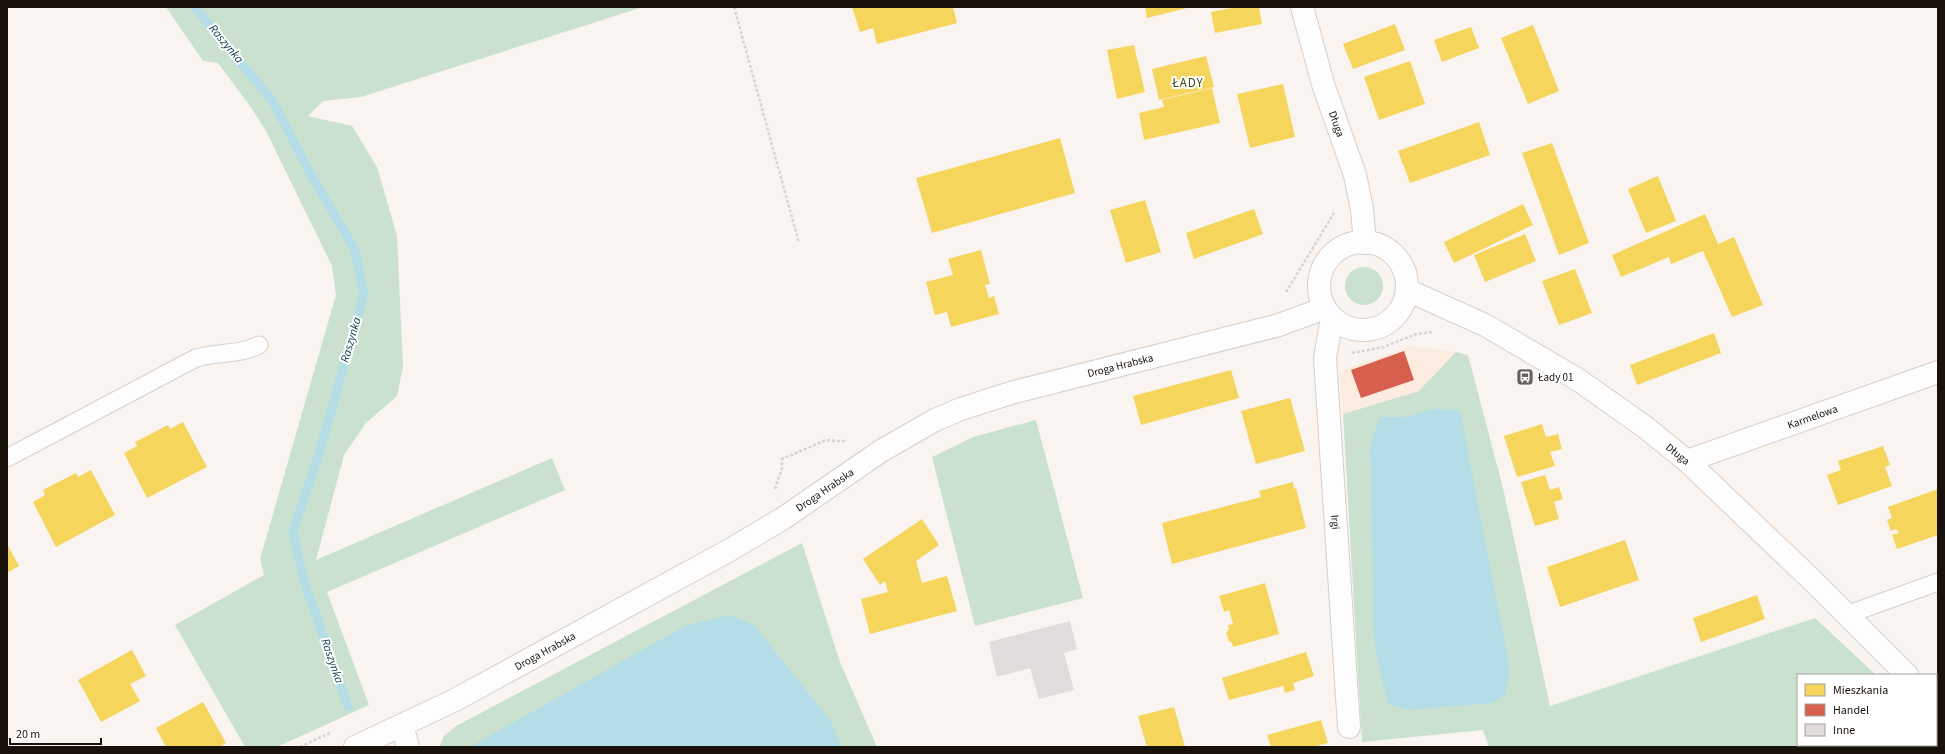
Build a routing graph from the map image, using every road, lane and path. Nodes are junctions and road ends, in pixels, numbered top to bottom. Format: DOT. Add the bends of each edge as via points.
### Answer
graph roads {
  1 [pos="734,7"];
  2 [pos="1302,7"];
  3 [pos="1336,211"];
  4 [pos="799,243"];
  5 [pos="1365,243"];
  6 [pos="1407,290"];
  7 [pos="1281,297"];
  8 [pos="1329,313"];
  9 [pos="1435,331"];
  10 [pos="259,345"];
  11 [pos="1325,358"];
  12 [pos="1938,372"];
  13 [pos="819,443"];
  14 [pos="787,457"];
  15 [pos="7,458"];
  16 [pos="1687,461"];
  17 [pos="1938,582"];
  18 [pos="1846,615"];
  19 [pos="1906,674"];
  20 [pos="402,725"];
  21 [pos="1349,727"];
  22 [pos="355,747"];
  23 [pos="408,747"];
  1 -- 4 [label="path"];
  2 -- 5 [label="street, Długa" via="1323,84 1355,175"];
  3 -- 7 [label="path"];
  5 -- 6 [label="street" via="1377,244 1390,251 1400,262 1406,275"];
  5 -- 8 [label="street" via="1349,244 1336,251 1326,262 1319,288"];
  6 -- 8 [label="street" via="1396,316 1374,329 1348,328"];
  6 -- 16 [label="street, Długa" via="1485,325 1577,379 1640,423"];
  8 -- 11 [label="street, Irgi"];
  8 -- 20 [label="street, Droga Hrabska" via="1008,394 935,420 881,451 782,519 728,552 453,701"];
  9 -- 11 [label="path" via="1416,334 1384,347"];
  10 -- 15 [label="lane" via="239,353 196,358"];
  11 -- 21 [label="street, Irgi"];
  12 -- 16 [label="street, Karmelowa"];
  13 -- 14 [label="path"];
  16 -- 18 [label="street, Długa"];
  17 -- 18 [label="lane"];
  18 -- 19 [label="street, Długa"];
  20 -- 22 [label="street, Droga Hrabska"];
  20 -- 23 [label="street"];
}
